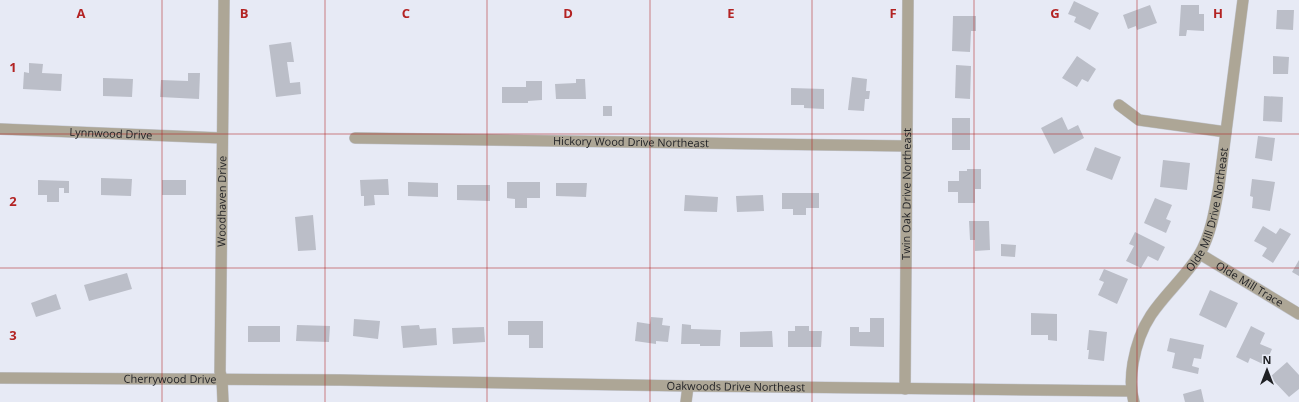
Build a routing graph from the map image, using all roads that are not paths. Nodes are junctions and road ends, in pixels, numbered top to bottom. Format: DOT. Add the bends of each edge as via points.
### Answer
graph roads {
  1 [pos="224,0"];
  2 [pos="908,0"];
  3 [pos="1243,0"];
  4 [pos="1120,105"];
  5 [pos="0,129"];
  6 [pos="1226,132"];
  7 [pos="222,138"];
  8 [pos="355,138"];
  9 [pos="907,146"];
  10 [pos="1200,254"];
  11 [pos="1299,314"];
  12 [pos="0,378"];
  13 [pos="222,379"];
  14 [pos="340,380"];
  15 [pos="688,386"];
  16 [pos="905,389"];
  17 [pos="1131,391"];
  18 [pos="223,402"];
  19 [pos="686,402"];
  20 [pos="1134,402"];
  1 -- 7 [label="street, Woodhaven Drive"];
  2 -- 9 [label="street, Twin Oak Drive Northeast"];
  3 -- 6 [label="street, Olde Mill Drive Northeast"];
  4 -- 6 [label="street" via="1139,120"];
  5 -- 7 [label="street, Lynnwood Drive"];
  6 -- 10 [label="street, Olde Mill Drive Northeast" via="1214,212"];
  7 -- 13 [label="street, Woodhaven Drive"];
  8 -- 9 [label="street, Hickory Wood Drive Northeast"];
  9 -- 16 [label="street, Twin Oak Drive Northeast"];
  10 -- 11 [label="street, Olde Mill Trace"];
  10 -- 17 [label="street, Olde Mill Drive Northeast" via="1151,315 1142,331 1135,349"];
  12 -- 13 [label="street, Cherrywood Drive"];
  13 -- 14 [label="street, Cherrywood Drive"];
  13 -- 18 [label="street, Woodhaven Drive"];
  14 -- 15 [label="street, Oakwoods Drive Northeast"];
  15 -- 16 [label="street, Oakwoods Drive Northeast"];
  15 -- 19 [label="street"];
  16 -- 17 [label="street, Oakwoods Drive Northeast"];
  17 -- 20 [label="street, Olde Mill Drive Northeast"];
}
